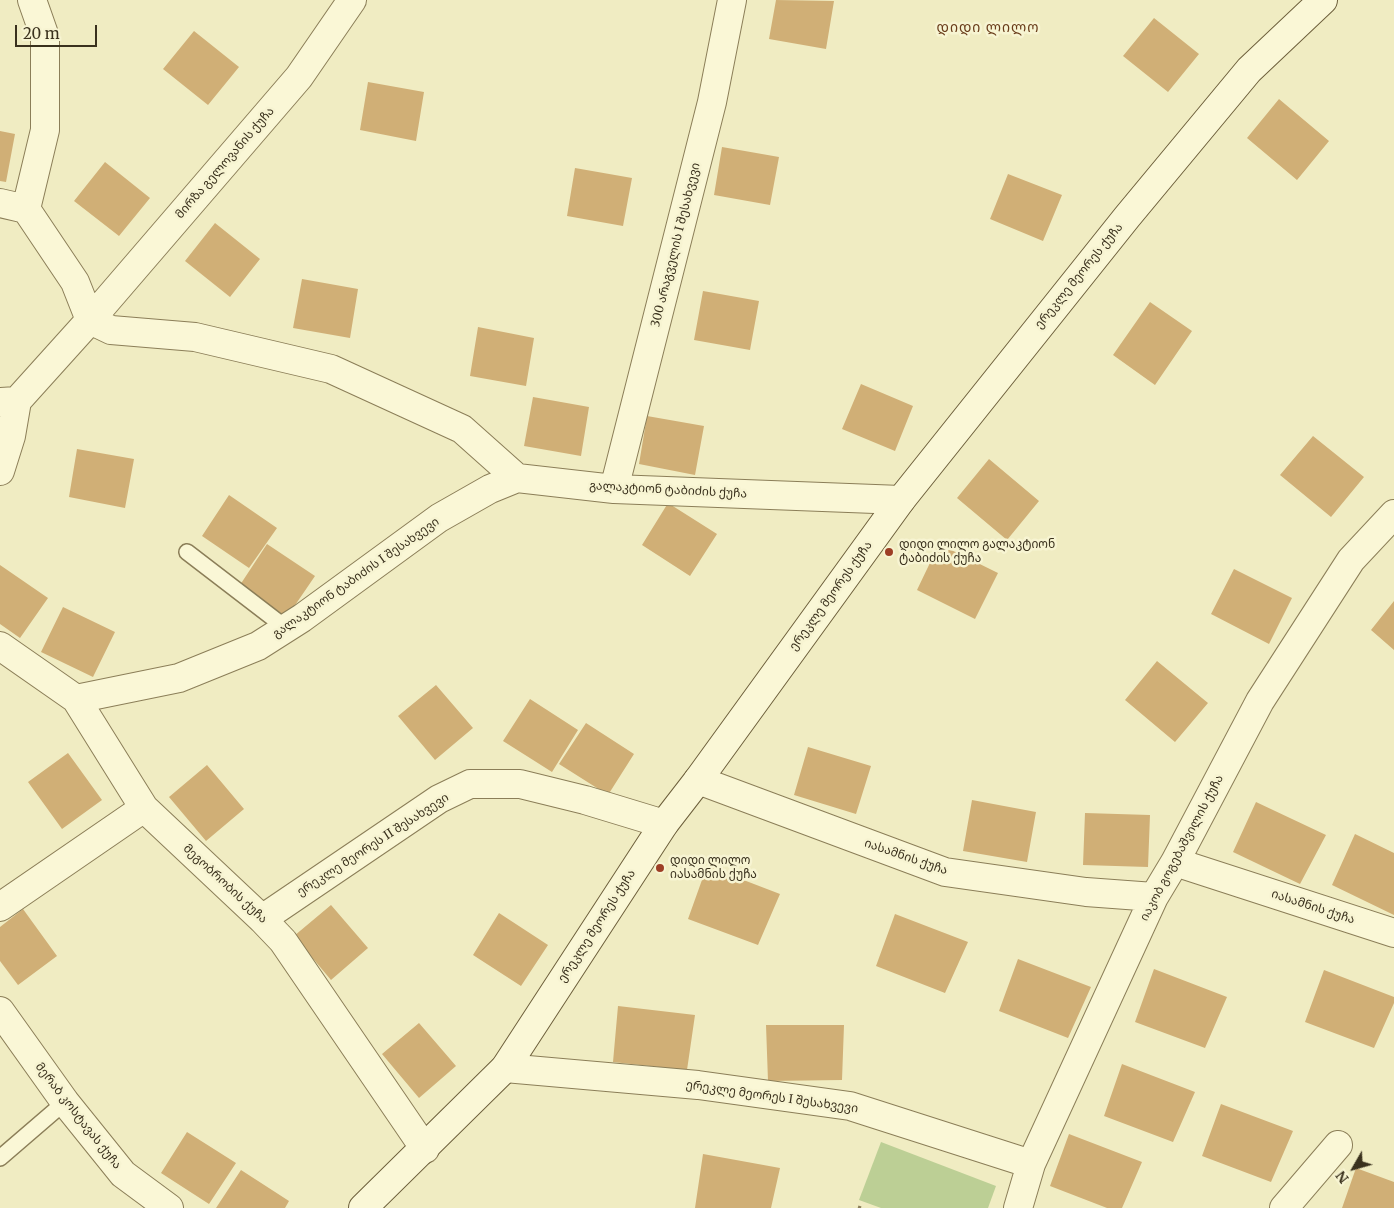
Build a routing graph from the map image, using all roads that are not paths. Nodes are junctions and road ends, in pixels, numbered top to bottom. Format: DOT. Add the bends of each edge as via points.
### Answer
graph roads {
  1 [pos="32,0"];
  2 [pos="352,0"];
  3 [pos="732,0"];
  4 [pos="1322,0"];
  5 [pos="13,206"];
  6 [pos="90,320"];
  7 [pos="8,401"];
  8 [pos="0,471"];
  9 [pos="517,478"];
  10 [pos="614,489"];
  11 [pos="901,500"];
  12 [pos="1394,514"];
  13 [pos="187,552"];
  14 [pos="286,628"];
  15 [pos="0,646"];
  16 [pos="76,699"];
  17 [pos="698,780"];
  18 [pos="144,808"];
  19 [pos="664,824"];
  20 [pos="1175,862"];
  21 [pos="1154,897"];
  22 [pos="0,907"];
  23 [pos="262,919"];
  24 [pos="1394,933"];
  25 [pos="0,1011"];
  26 [pos="505,1068"];
  27 [pos="65,1102"];
  28 [pos="1338,1145"];
  29 [pos="425,1149"];
  30 [pos="0,1158"];
  31 [pos="1031,1164"];
  32 [pos="170,1208"];
  33 [pos="363,1208"];
  34 [pos="1018,1208"];
  35 [pos="1284,1208"];
  1 -- 5 [label="street" via="44,37 44,130"];
  2 -- 6 [label="street, მირზა გელოვანის ქუჩა" via="299,77"];
  3 -- 10 [label="street, 300 არაგველის I შესახვევი" via="712,102"];
  4 -- 11 [label="street, ერეკლე მეორეს ქუჩა" via="1243,78 1127,217"];
  5 -- 6 [label="street" via="75,282"];
  6 -- 7 [label="street"];
  6 -- 9 [label="street" via="111,330 195,337 331,369 462,429"];
  7 -- 8 [label="street" via="11,436"];
  9 -- 10 [label="street, გალაკტიონ ტაბიძის ქუჩა"];
  9 -- 14 [label="street, გალაკტიონ ტაბიძის I შესახვევი" via="490,489 439,518"];
  10 -- 11 [label="street, გალაკტიონ ტაბიძის ქუჩა"];
  11 -- 17 [label="street, ერეკლე მეორეს ქუჩა"];
  12 -- 20 [label="street, იაკობ გოგებაშვილის ქუჩა" via="1351,560 1260,702"];
  13 -- 14 [label="lane"];
  14 -- 16 [label="street, გალაკტიონ ტაბიძის I შესახვევი" via="258,646 179,678"];
  15 -- 16 [label="street, მეგობრობის ქუჩა"];
  16 -- 18 [label="street, მეგობრობის ქუჩა"];
  17 -- 19 [label="street, ერეკლე მეორეს ქუჩა"];
  17 -- 21 [label="street, იასამნის ქუჩა" via="945,872 1086,892"];
  18 -- 22 [label="street"];
  18 -- 23 [label="street, მეგობრობის ქუჩა"];
  19 -- 23 [label="street, ერეკლე მეორეს II შესახვევი" via="520,784 470,784 439,799"];
  19 -- 26 [label="street, ერეკლე მეორეს ქუჩა"];
  20 -- 21 [label="street, იაკობ გოგებაშვილის ქუჩა"];
  20 -- 24 [label="street, იასამნის ქუჩა"];
  21 -- 31 [label="street, იაკობ გოგებაშვილის ქუჩა"];
  23 -- 29 [label="street, მეგობრობის ქუჩა" via="283,940"];
  25 -- 27 [label="street, მერაბ კოსტავას ქუჩა"];
  26 -- 29 [label="street, ერეკლე მეორეს ქუჩა"];
  26 -- 31 [label="street, ერეკლე მეორეს I შესახვევი" via="698,1085 850,1106"];
  27 -- 30 [label="lane"];
  27 -- 32 [label="street, მერაბ კოსტავას ქუჩა" via="123,1174"];
  28 -- 35 [label="street"];
  29 -- 33 [label="street, ერეკლე მეორეს ქუჩა"];
  31 -- 34 [label="street, იაკობ გოგებაშვილის ქუჩა"];
}
